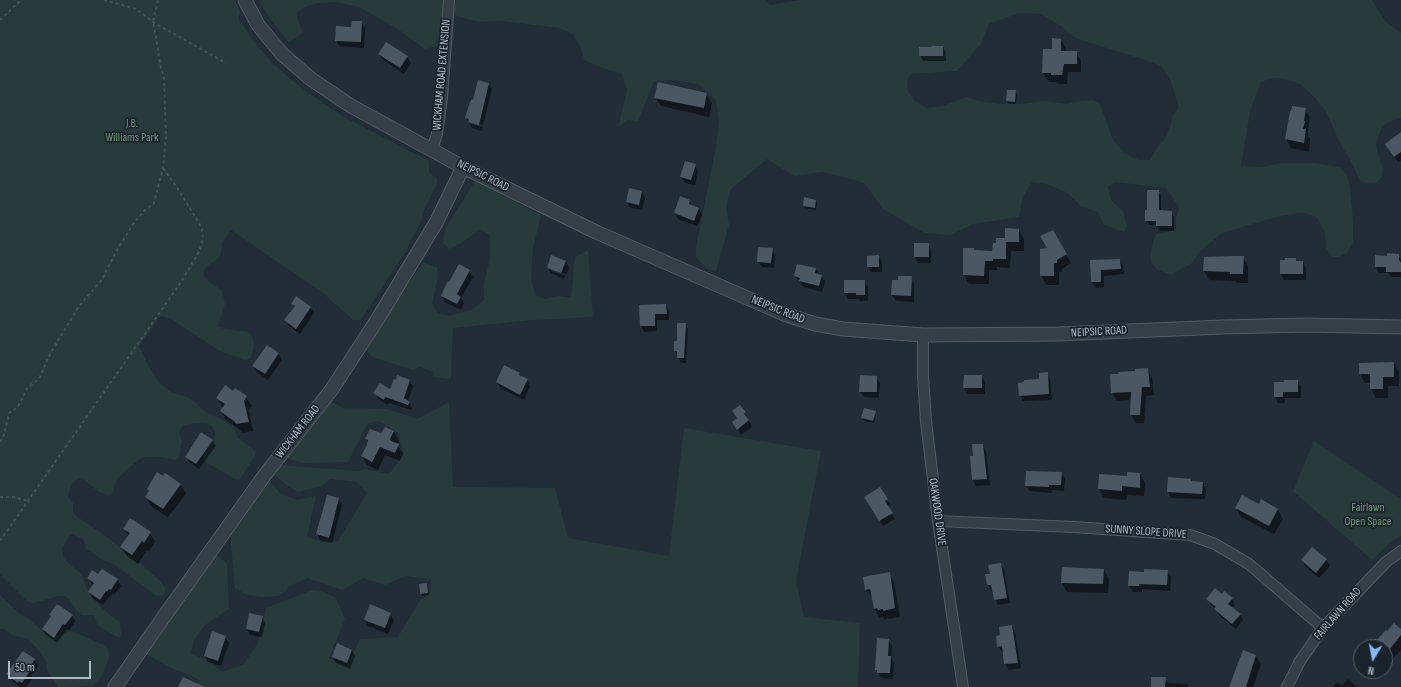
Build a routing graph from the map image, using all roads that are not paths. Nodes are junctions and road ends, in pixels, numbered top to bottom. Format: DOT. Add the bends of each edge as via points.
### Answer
graph roads {
  1 [pos="245,0"];
  2 [pos="449,0"];
  3 [pos="432,149"];
  4 [pos="463,167"];
  5 [pos="1401,327"];
  6 [pos="923,335"];
  7 [pos="938,521"];
  8 [pos="1401,551"];
  9 [pos="1323,628"];
  10 [pos="115,687"];
  11 [pos="963,687"];
  12 [pos="1287,687"];
  1 -- 3 [label="street, NEIPSIC ROAD" via="270,41 311,79 351,106"];
  2 -- 3 [label="street, WICKHAM ROAD EXTENSION" via="441,106"];
  3 -- 4 [label="street, NEIPSIC ROAD"];
  4 -- 6 [label="street, NEIPSIC ROAD" via="614,240 784,314 843,329"];
  4 -- 10 [label="street, WICKHAM ROAD" via="437,221 332,390 264,476"];
  5 -- 6 [label="street, NEIPSIC ROAD" via="1290,325 1059,334"];
  6 -- 7 [label="street, OAKWOOD DRIVE" via="922,376"];
  7 -- 9 [label="street, SUNNY SLOPE DRIVE" via="1190,535 1215,544 1249,564"];
  7 -- 11 [label="street, OAKWOOD DRIVE"];
  8 -- 9 [label="street, FAIRLAWN ROAD" via="1386,562"];
  9 -- 12 [label="street, FAIRLAWN ROAD" via="1300,661"];
}
